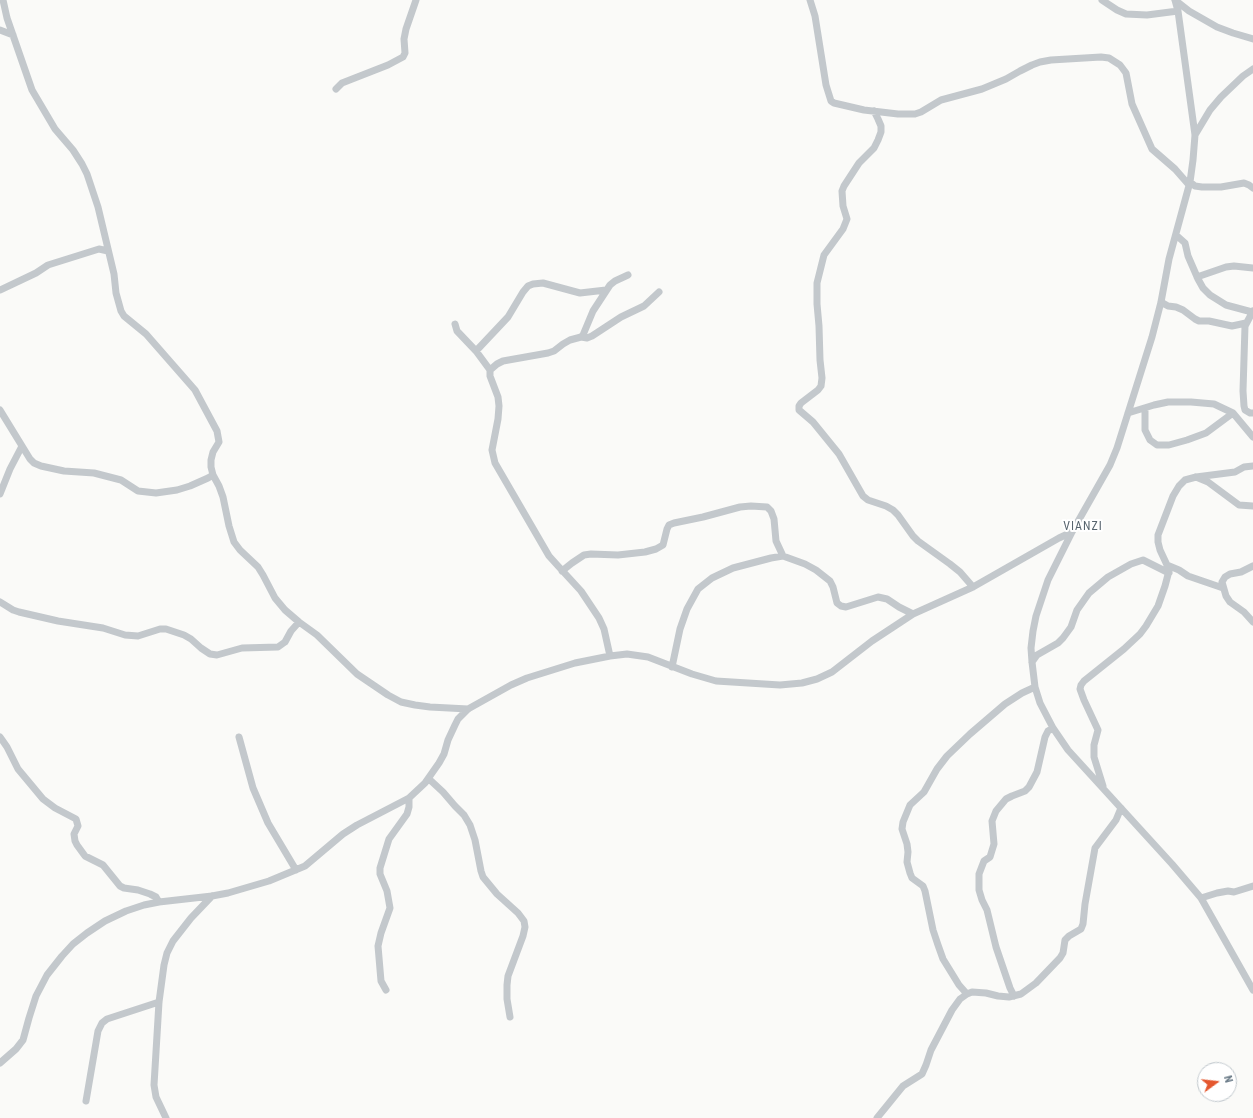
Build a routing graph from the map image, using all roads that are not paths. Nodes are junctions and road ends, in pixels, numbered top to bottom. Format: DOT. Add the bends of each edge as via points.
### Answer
graph roads {
  1 [pos="3,0"];
  2 [pos="416,0"];
  3 [pos="810,0"];
  4 [pos="1102,0"];
  5 [pos="1175,0"];
  6 [pos="1178,11"];
  7 [pos="0,30"];
  8 [pos="13,35"];
  9 [pos="1253,39"];
  10 [pos="1253,69"];
  11 [pos="336,89"];
  12 [pos="874,111"];
  13 [pos="1195,135"];
  14 [pos="1189,184"];
  15 [pos="1253,188"];
  16 [pos="1176,235"];
  17 [pos="108,251"];
  18 [pos="1253,268"];
  19 [pos="628,276"];
  20 [pos="1197,277"];
  21 [pos="0,290"];
  22 [pos="606,290"];
  23 [pos="659,292"];
  24 [pos="1161,302"];
  25 [pos="1252,312"];
  26 [pos="1246,323"];
  27 [pos="455,324"];
  28 [pos="581,337"];
  29 [pos="476,351"];
  30 [pos="490,370"];
  31 [pos="1145,408"];
  32 [pos="0,410"];
  33 [pos="1128,412"];
  34 [pos="1233,413"];
  35 [pos="1253,413"];
  36 [pos="1253,437"];
  37 [pos="22,446"];
  38 [pos="1253,466"];
  39 [pos="213,475"];
  40 [pos="1196,477"];
  41 [pos="0,494"];
  42 [pos="1253,506"];
  43 [pos="1072,532"];
  44 [pos="784,556"];
  45 [pos="1253,566"];
  46 [pos="1170,570"];
  47 [pos="562,571"];
  48 [pos="973,587"];
  49 [pos="1223,588"];
  50 [pos="0,602"];
  51 [pos="913,614"];
  52 [pos="299,622"];
  53 [pos="1253,622"];
  54 [pos="610,656"];
  55 [pos="1032,662"];
  56 [pos="672,667"];
  57 [pos="1035,687"];
  58 [pos="468,709"];
  59 [pos="1053,728"];
  60 [pos="0,737"];
  61 [pos="239,737"];
  62 [pos="429,779"];
  63 [pos="1104,790"];
  64 [pos="409,798"];
  65 [pos="1121,808"];
  66 [pos="296,870"];
  67 [pos="1253,886"];
  68 [pos="212,896"];
  69 [pos="1201,898"];
  70 [pos="159,902"];
  71 [pos="386,990"];
  72 [pos="1253,990"];
  73 [pos="967,994"];
  74 [pos="1014,996"];
  75 [pos="159,1002"];
  76 [pos="510,1017"];
  77 [pos="0,1063"];
  78 [pos="86,1101"];
  79 [pos="166,1118"];
  80 [pos="877,1118"];
  1 -- 8 [label="street"];
  2 -- 11 [label="street" via="406,29 403,57 342,83"];
  3 -- 12 [label="street" via="831,101"];
  4 -- 6 [label="street" via="1126,14 1147,15"];
  5 -- 6 [label="street"];
  5 -- 9 [label="street" via="1217,27"];
  6 -- 13 [label="street"];
  7 -- 8 [label="street"];
  8 -- 17 [label="street" via="34,95 55,129 74,150 87,174"];
  10 -- 13 [label="street" via="1210,110"];
  12 -- 14 [label="street" via="915,114 941,100 982,90 1040,62 1109,58 1120,65 1126,73 1132,104 1152,149"];
  12 -- 48 [label="street" via="881,126 878,140 844,186 843,206 847,219 843,229 824,255 818,277 817,304 822,378 820,386 801,403 799,410 813,422 839,454 863,496 893,510 918,541 960,572"];
  13 -- 14 [label="street"];
  14 -- 15 [label="street" via="1221,187 1244,183"];
  14 -- 16 [label="street"];
  16 -- 20 [label="street" via="1185,243"];
  16 -- 24 [label="street"];
  17 -- 21 [label="street" via="99,249 48,265"];
  17 -- 39 [label="street" via="116,293 124,316 146,334 195,390 217,430 219,442 211,460"];
  18 -- 20 [label="street" via="1226,266"];
  19 -- 22 [label="street" via="615,281"];
  20 -- 25 [label="street" via="1203,288 1218,301"];
  22 -- 28 [label="street" via="592,311"];
  22 -- 29 [label="street" via="580,292 543,283 533,284 523,292 508,318"];
  23 -- 28 [label="street" via="644,306 592,336"];
  24 -- 26 [label="street" via="1183,310 1199,321 1232,326"];
  24 -- 33 [label="street"];
  25 -- 26 [label="street"];
  26 -- 35 [label="street" via="1244,406"];
  27 -- 29 [label="street" via="457,331"];
  28 -- 30 [label="street" via="570,340 548,353 503,361"];
  29 -- 30 [label="street"];
  30 -- 47 [label="street" via="499,406 492,450 495,463 544,548"];
  31 -- 33 [label="street"];
  31 -- 34 [label="street" via="1168,402 1205,403 1214,404"];
  31 -- 34 [label="street" via="1145,430 1150,440 1157,445 1169,445 1206,433"];
  32 -- 37 [label="street"];
  33 -- 43 [label="street" via="1110,465"];
  34 -- 36 [label="street"];
  37 -- 39 [label="street" via="30,459 41,466 54,470 107,476 146,493 177,490"];
  37 -- 41 [label="street"];
  38 -- 40 [label="street" via="1231,473"];
  39 -- 52 [label="street" via="223,497 234,542 258,567 274,598"];
  40 -- 42 [label="street" via="1208,482 1239,505"];
  40 -- 46 [label="street" via="1185,480 1179,486 1158,535 1158,542"];
  43 -- 48 [label="street"];
  43 -- 55 [label="street" via="1048,580 1036,616 1031,648"];
  44 -- 47 [label="street" via="776,541 771,511 767,507 751,506 669,525 662,545 656,549 618,555 584,555"];
  44 -- 51 [label="street" via="805,564 826,577 833,587 837,603 841,606 846,607 878,597 887,599"];
  44 -- 56 [label="street" via="733,568 712,578 698,589 680,629"];
  45 -- 49 [label="street" via="1225,577 1222,582"];
  46 -- 49 [label="street" via="1179,570 1188,576"];
  46 -- 55 [label="street" via="1143,560 1130,564 1108,577 1089,593 1063,638 1037,655"];
  46 -- 63 [label="street" via="1158,606 1140,634 1081,685 1084,700 1098,730 1094,757"];
  47 -- 54 [label="street" via="581,591 599,618"];
  48 -- 51 [label="street"];
  49 -- 53 [label="street" via="1230,602"];
  50 -- 52 [label="street" via="19,612 103,628 125,635 138,636 166,629 184,635 210,654 217,655 242,648 278,647 285,642"];
  51 -- 56 [label="street" via="832,672 802,683 780,685 716,681"];
  52 -- 58 [label="street" via="317,634 358,674 401,702 415,706"];
  54 -- 56 [label="street" via="627,654 648,657"];
  54 -- 58 [label="street" via="574,663 527,678"];
  55 -- 57 [label="street"];
  57 -- 59 [label="street"];
  57 -- 73 [label="street" via="1005,704 947,756 924,792 910,805 903,822 910,873 912,878 923,886 938,945 959,985"];
  58 -- 62 [label="street" via="454,725 444,754"];
  59 -- 63 [label="street" via="1068,750"];
  59 -- 74 [label="street" via="1048,731 1037,772 1029,787 1006,799 996,811 992,820 994,844 990,857 984,861 979,874 980,895"];
  60 -- 70 [label="street" via="18,769 43,799 76,819 78,826 74,834 75,840 85,856 104,865 120,886 150,894"];
  61 -- 66 [label="street" via="253,788 268,823"];
  62 -- 64 [label="street"];
  62 -- 76 [label="street" via="464,815 470,825 483,877 524,921 523,936 507,981"];
  63 -- 65 [label="street"];
  64 -- 66 [label="street" via="347,831 310,862"];
  64 -- 71 [label="street" via="407,814 389,839 380,868 390,901 378,946 381,981"];
  65 -- 69 [label="street"];
  65 -- 74 [label="street" via="1116,820 1095,848 1081,929 1065,940 1060,958 1036,983"];
  66 -- 68 [label="street" via="269,881"];
  67 -- 69 [label="street"];
  68 -- 70 [label="street"];
  68 -- 75 [label="street" via="173,941 164,965"];
  69 -- 72 [label="street"];
  70 -- 77 [label="street" via="105,920 73,944 48,975 36,996 23,1040"];
  73 -- 74 [label="street" via="979,992"];
  73 -- 80 [label="street" via="952,1010 931,1050 922,1074 903,1086"];
  75 -- 78 [label="street" via="107,1019 102,1023 98,1031"];
  75 -- 79 [label="street" via="154,1085 156,1097"];
}
